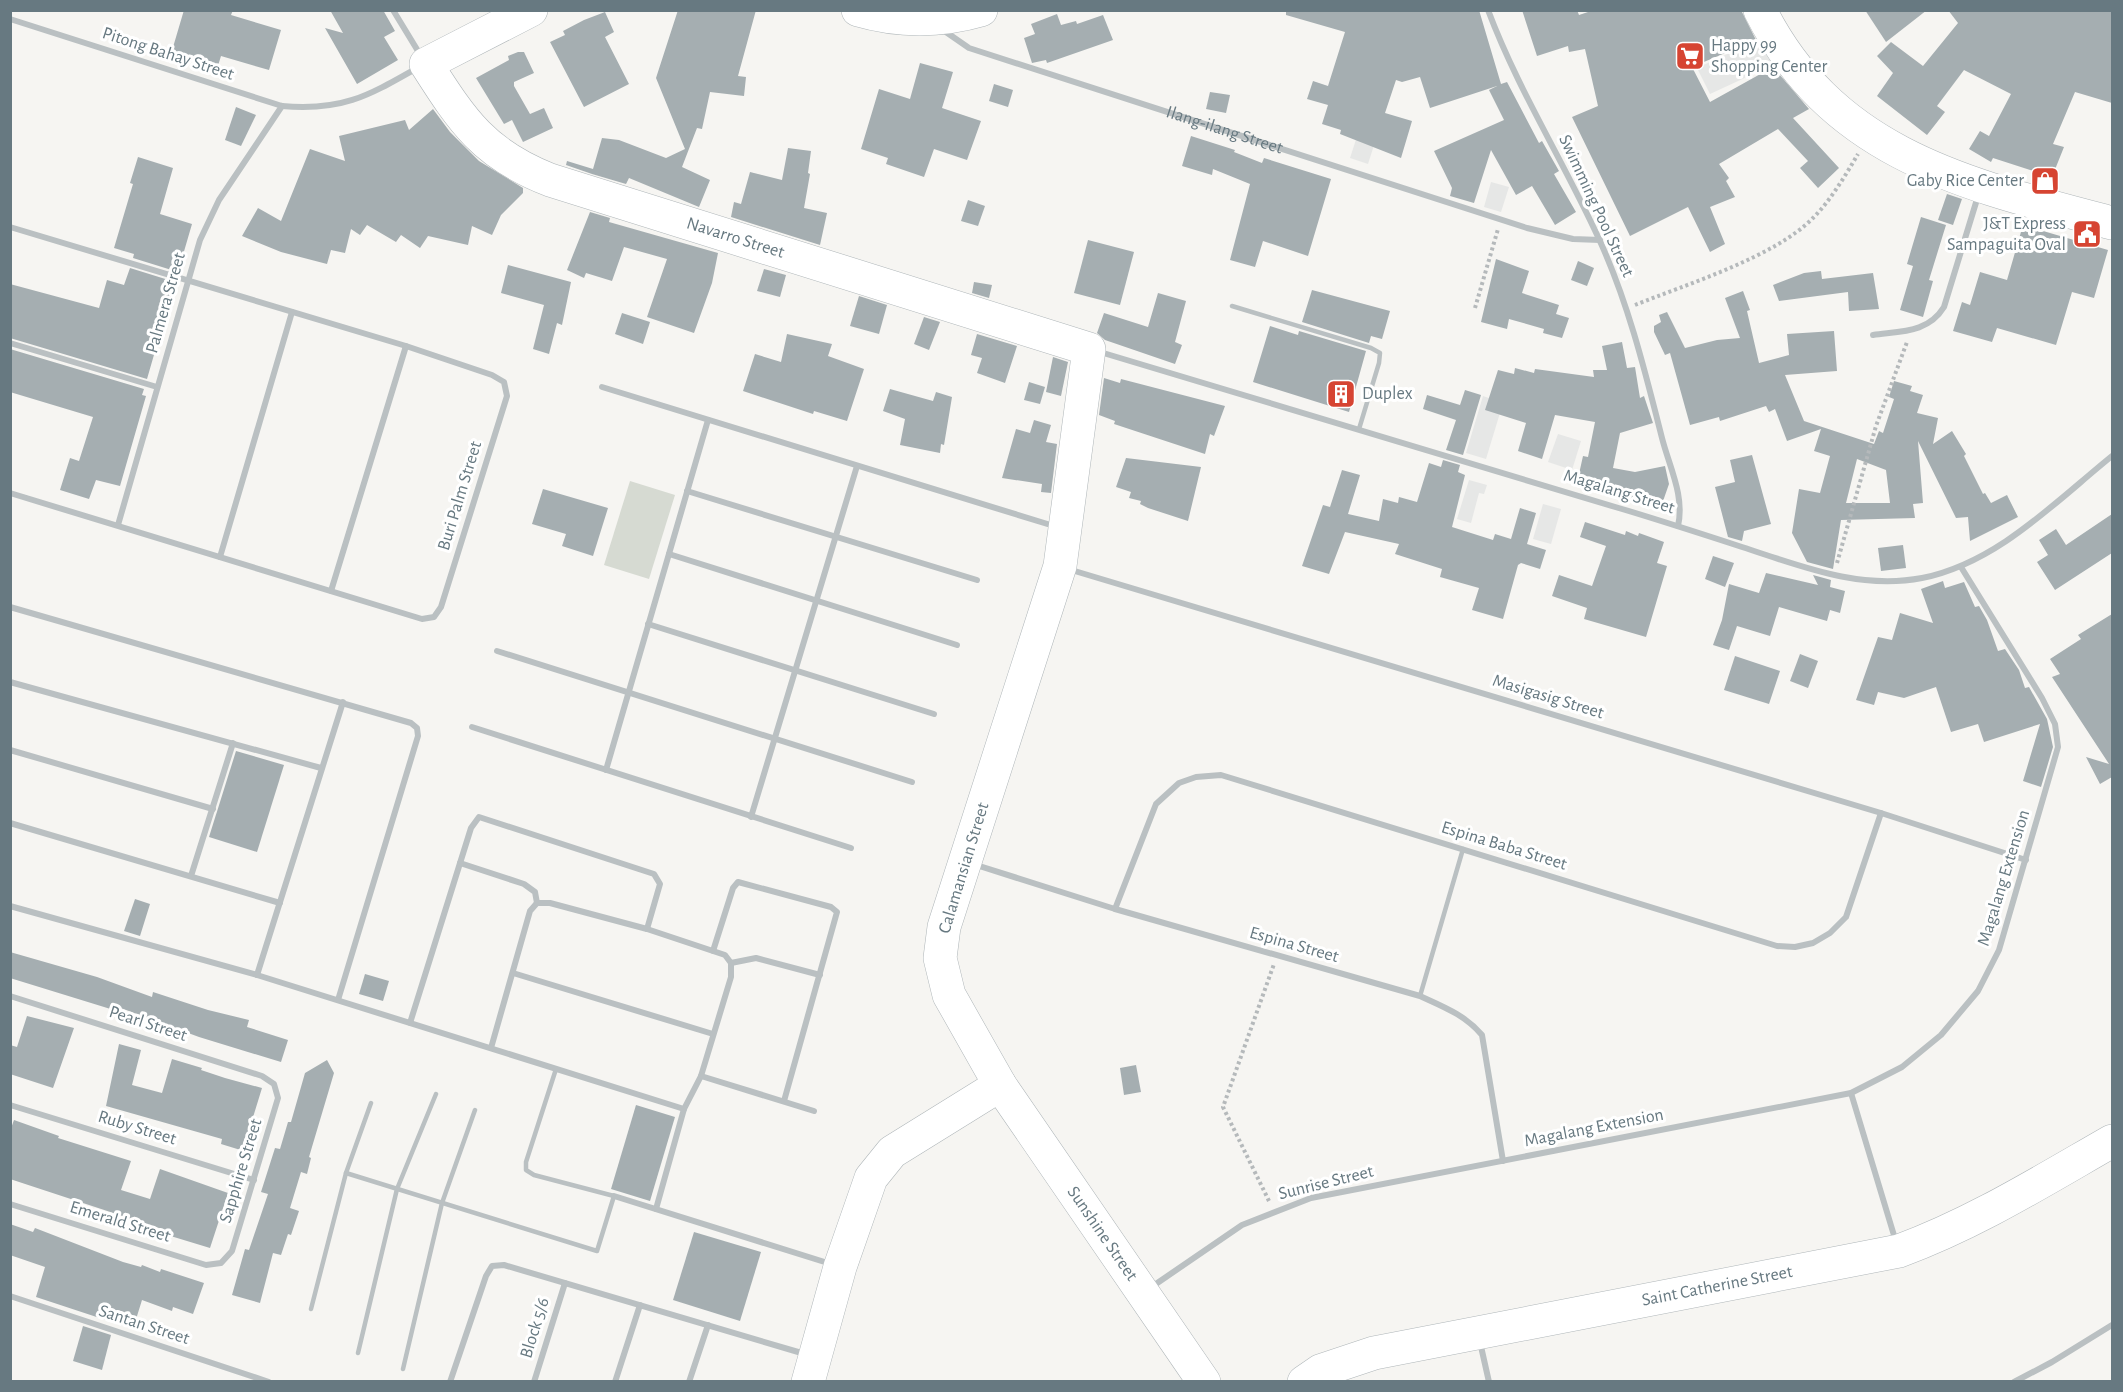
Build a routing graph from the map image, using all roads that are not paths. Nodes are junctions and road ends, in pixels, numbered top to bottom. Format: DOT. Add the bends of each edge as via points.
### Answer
graph roads {
  1 [pos="393,10"];
  2 [pos="531,10"];
  3 [pos="858,10"];
  4 [pos="981,10"];
  5 [pos="1488,10"];
  6 [pos="1760,10"];
  7 [pos="891,15"];
  8 [pos="10,19"];
  9 [pos="936,19"];
  10 [pos="426,64"];
  11 [pos="282,106"];
  12 [pos="1981,186"];
  13 [pos="2112,222"];
  14 [pos="10,227"];
  15 [pos="1600,240"];
  16 [pos="188,281"];
  17 [pos="1232,306"];
  18 [pos="292,312"];
  19 [pos="1873,335"];
  20 [pos="10,343"];
  21 [pos="406,346"];
  22 [pos="1089,349"];
  23 [pos="157,387"];
  24 [pos="602,387"];
  25 [pos="708,420"];
  26 [pos="1359,429"];
  27 [pos="2112,456"];
  28 [pos="857,466"];
  29 [pos="687,491"];
  30 [pos="10,493"];
  31 [pos="117,525"];
  32 [pos="1678,526"];
  33 [pos="1066,529"];
  34 [pos="836,537"];
  35 [pos="669,554"];
  36 [pos="220,557"];
  37 [pos="1060,566"];
  38 [pos="1961,567"];
  39 [pos="977,580"];
  40 [pos="331,591"];
  41 [pos="816,600"];
  42 [pos="10,607"];
  43 [pos="648,624"];
  44 [pos="957,645"];
  45 [pos="497,651"];
  46 [pos="795,670"];
  47 [pos="10,682"];
  48 [pos="628,692"];
  49 [pos="343,702"];
  50 [pos="934,714"];
  51 [pos="472,727"];
  52 [pos="774,738"];
  53 [pos="233,743"];
  54 [pos="10,750"];
  55 [pos="321,768"];
  56 [pos="606,770"];
  57 [pos="912,782"];
  58 [pos="213,809"];
  59 [pos="1881,813"];
  60 [pos="751,816"];
  61 [pos="10,823"];
  62 [pos="850,848"];
  63 [pos="1463,849"];
  64 [pos="2026,860"];
  65 [pos="967,862"];
  66 [pos="460,863"];
  67 [pos="191,876"];
  68 [pos="280,903"];
  69 [pos="537,903"];
  70 [pos="10,906"];
  71 [pos="1115,909"];
  72 [pos="647,929"];
  73 [pos="712,951"];
  74 [pos="731,963"];
  75 [pos="513,973"];
  76 [pos="257,975"];
  77 [pos="820,975"];
  78 [pos="10,996"];
  79 [pos="1420,996"];
  80 [pos="338,1000"];
  81 [pos="410,1023"];
  82 [pos="713,1034"];
  83 [pos="491,1048"];
  84 [pos="556,1069"];
  85 [pos="701,1076"];
  86 [pos="274,1084"];
  87 [pos="1000,1085"];
  88 [pos="435,1094"];
  89 [pos="1851,1094"];
  90 [pos="784,1101"];
  91 [pos="370,1103"];
  92 [pos="10,1105"];
  93 [pos="684,1109"];
  94 [pos="475,1110"];
  95 [pos="814,1111"];
  96 [pos="2112,1141"];
  97 [pos="1503,1161"];
  98 [pos="346,1173"];
  99 [pos="254,1180"];
  100 [pos="397,1189"];
  101 [pos="614,1196"];
  102 [pos="10,1203"];
  103 [pos="442,1203"];
  104 [pos="656,1209"];
  105 [pos="1899,1251"];
  106 [pos="221,1263"];
  107 [pos="840,1267"];
  108 [pos="565,1283"];
  109 [pos="1142,1294"];
  110 [pos="10,1296"];
  111 [pos="640,1305"];
  112 [pos="310,1309"];
  113 [pos="708,1325"];
  114 [pos="2112,1325"];
  115 [pos="1478,1333"];
  116 [pos="358,1353"];
  117 [pos="811,1369"];
  118 [pos="403,1370"];
  119 [pos="269,1382"];
  120 [pos="450,1382"];
  121 [pos="534,1382"];
  122 [pos="615,1382"];
  123 [pos="689,1382"];
  124 [pos="1204,1382"];
  125 [pos="1304,1382"];
  126 [pos="1489,1382"];
  127 [pos="2014,1382"];
  1 -- 10 [label="street"];
  2 -- 10 [label="street"];
  3 -- 7 [label="street"];
  4 -- 9 [label="street"];
  5 -- 15 [label="street, Swimming Pool Street" via="1516,77"];
  6 -- 12 [label="street" via="1806,78 1837,112 1901,155"];
  7 -- 9 [label="street"];
  8 -- 11 [label="street, Pitong Bahay Street"];
  9 -- 15 [label="street, Ilang-ilang Street" via="954,40 969,48 1501,220 1552,235"];
  10 -- 11 [label="street, Pitong Bahay Street" via="368,96 347,103 328,108"];
  10 -- 22 [label="street, Navarro Street" via="479,138 525,170"];
  11 -- 16 [label="street, Palmera Street" via="209,218"];
  12 -- 13 [label="street"];
  12 -- 19 [label="street" via="1944,307 1936,320 1912,330"];
  14 -- 16 [label="street"];
  15 -- 32 [label="street, Swimming Pool Street" via="1626,308 1680,498"];
  16 -- 18 [label="street"];
  16 -- 23 [label="street, Palmera Street"];
  17 -- 26 [label="lane" via="1380,353"];
  18 -- 21 [label="street"];
  18 -- 36 [label="street"];
  20 -- 23 [label="street"];
  21 -- 40 [label="street"];
  21 -- 40 [label="street, Buri Palm Street" via="492,375 504,382 507,396 441,607 434,617 422,619"];
  22 -- 26 [label="street, Magalang Street"];
  22 -- 33 [label="street, Calamansian Street"];
  23 -- 31 [label="street, Palmera Street"];
  24 -- 25 [label="street"];
  25 -- 28 [label="street"];
  25 -- 29 [label="street"];
  26 -- 32 [label="street, Magalang Street"];
  27 -- 38 [label="street, Magalang Street" via="2005,541"];
  28 -- 33 [label="street"];
  28 -- 34 [label="street"];
  29 -- 34 [label="street"];
  29 -- 35 [label="street"];
  30 -- 31 [label="street"];
  31 -- 36 [label="street"];
  32 -- 38 [label="street, Magalang Street" via="1833,575 1890,582"];
  33 -- 37 [label="street, Calamansian Street"];
  34 -- 39 [label="street"];
  34 -- 41 [label="street"];
  35 -- 41 [label="street"];
  35 -- 43 [label="street"];
  36 -- 40 [label="street"];
  37 -- 59 [label="street, Masigasig Street"];
  37 -- 65 [label="street, Calamansian Street"];
  38 -- 64 [label="street, Magalang Extension" via="2043,698 2055,724 2058,747"];
  41 -- 44 [label="street"];
  41 -- 46 [label="street"];
  42 -- 49 [label="street"];
  43 -- 46 [label="street"];
  43 -- 48 [label="street"];
  45 -- 48 [label="street"];
  46 -- 50 [label="street"];
  46 -- 52 [label="street"];
  47 -- 53 [label="street"];
  48 -- 52 [label="street"];
  48 -- 56 [label="street"];
  49 -- 55 [label="street"];
  49 -- 80 [label="street" via="411,723 418,736"];
  51 -- 56 [label="street"];
  52 -- 57 [label="street"];
  52 -- 60 [label="street"];
  53 -- 55 [label="street"];
  53 -- 58 [label="street"];
  54 -- 58 [label="street"];
  55 -- 68 [label="street"];
  56 -- 60 [label="street"];
  58 -- 67 [label="street"];
  59 -- 63 [label="street, Espina Baba Street" via="1846,917 1830,933 1795,947 1777,946"];
  59 -- 64 [label="street, Masigasig Street"];
  60 -- 62 [label="street"];
  61 -- 67 [label="street"];
  63 -- 71 [label="street, Espina Baba Street" via="1221,775 1196,777 1179,783 1156,804"];
  63 -- 79 [label="lane"];
  64 -- 89 [label="street, Magalang Extension" via="1999,950 1978,991 1941,1035 1902,1067"];
  65 -- 71 [label="street, Espina Street"];
  65 -- 87 [label="street, Calamansian Street" via="944,927 940,958 949,995"];
  66 -- 69 [label="street" via="524,884 535,892"];
  66 -- 72 [label="street" via="471,828 482,817 649,871 660,884"];
  66 -- 81 [label="street"];
  67 -- 68 [label="street"];
  68 -- 76 [label="street"];
  69 -- 72 [label="street"];
  69 -- 75 [label="street" via="530,911"];
  70 -- 76 [label="street"];
  71 -- 79 [label="street, Espina Street"];
  72 -- 73 [label="street"];
  73 -- 74 [label="street" via="725,955"];
  73 -- 77 [label="street" via="732,888 745,882 837,912"];
  74 -- 77 [label="street" via="756,958"];
  74 -- 82 [label="street" via="731,977"];
  75 -- 82 [label="street"];
  75 -- 83 [label="street"];
  76 -- 80 [label="street"];
  77 -- 90 [label="street"];
  78 -- 86 [label="street, Pearl Street" via="262,1076"];
  79 -- 97 [label="street, Espina Street" via="1470,1020 1482,1035"];
  80 -- 81 [label="street"];
  81 -- 83 [label="street"];
  82 -- 85 [label="street"];
  83 -- 84 [label="street"];
  84 -- 93 [label="street"];
  84 -- 101 [label="lane" via="526,1170"];
  85 -- 90 [label="street"];
  85 -- 93 [label="street"];
  86 -- 99 [label="street, Sapphire Street" via="278,1098"];
  87 -- 107 [label="street" via="892,1152 871,1178"];
  87 -- 109 [label="street, Sunshine Street"];
  88 -- 100 [label="lane"];
  89 -- 97 [label="street, Magalang Extension"];
  89 -- 105 [label="street"];
  90 -- 95 [label="street"];
  91 -- 98 [label="lane"];
  92 -- 99 [label="street, Ruby Street"];
  93 -- 104 [label="street"];
  94 -- 103 [label="lane"];
  96 -- 105 [label="street, Saint Catherine Street" via="1949,1233"];
  97 -- 109 [label="street, Sunrise Street" via="1311,1198 1274,1211 1242,1225"];
  98 -- 100 [label="lane"];
  98 -- 112 [label="lane"];
  99 -- 106 [label="street, Sapphire Street" via="232,1251"];
  100 -- 103 [label="lane"];
  100 -- 116 [label="lane"];
  101 -- 103 [label="lane" via="597,1251"];
  101 -- 104 [label="street"];
  102 -- 106 [label="street, Emerald Street" via="206,1265"];
  103 -- 118 [label="lane"];
  104 -- 107 [label="street"];
  105 -- 115 [label="street, Saint Catherine Street"];
  107 -- 117 [label="street"];
  108 -- 111 [label="street"];
  108 -- 120 [label="street" via="504,1265 492,1266"];
  108 -- 121 [label="street, Block 5/6"];
  109 -- 124 [label="street, Sunshine Street"];
  110 -- 119 [label="street, Santan Street"];
  111 -- 113 [label="street"];
  111 -- 122 [label="street"];
  113 -- 117 [label="street"];
  113 -- 123 [label="street"];
  114 -- 127 [label="street"];
  115 -- 125 [label="street, Saint Catherine Street" via="1374,1353 1320,1371"];
  115 -- 126 [label="street"];
}
